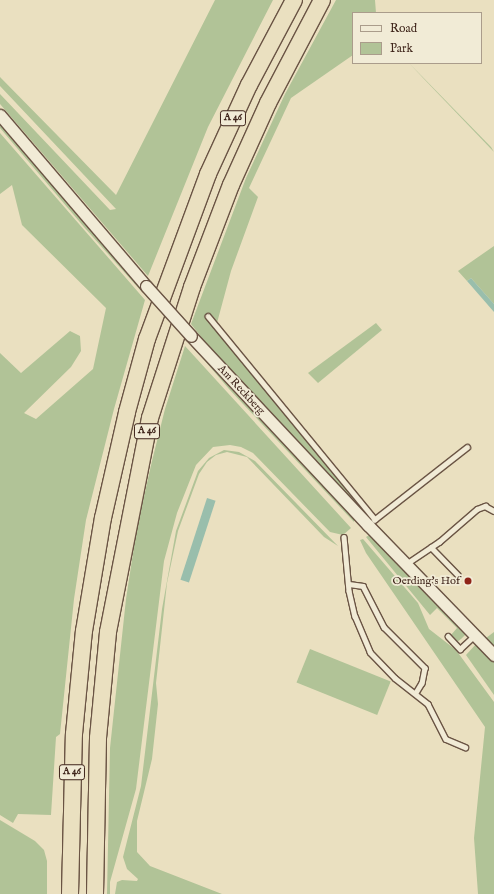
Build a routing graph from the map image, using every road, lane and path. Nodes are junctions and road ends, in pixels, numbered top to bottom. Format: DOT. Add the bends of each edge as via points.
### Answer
graph roads {
  1 [pos="294,0"];
  2 [pos="322,0"];
  3 [pos="0,115"];
  4 [pos="208,316"];
  5 [pos="467,447"];
  6 [pos="494,511"];
  7 [pos="371,522"];
  8 [pos="344,537"];
  9 [pos="431,547"];
  10 [pos="406,564"];
  11 [pos="458,575"];
  12 [pos="348,584"];
  13 [pos="475,635"];
  14 [pos="448,636"];
  15 [pos="494,655"];
  16 [pos="416,693"];
  17 [pos="465,747"];
  18 [pos="70,894"];
  19 [pos="95,894"];
  1 -- 18 [label="highway, A 46" via="249,85 208,174 147,339 127,412 103,518 84,631 74,734"];
  2 -- 19 [label="highway, A 46" via="268,102 231,185 192,287 150,418 108,632 98,738"];
  3 -- 7 [label="street, Am Reckberg, bridge" via="191,336"];
  4 -- 7 [label="lane"];
  5 -- 7 [label="lane"];
  6 -- 9 [label="lane" via="485,506 477,509"];
  7 -- 10 [label="street, Am Reckberg"];
  8 -- 12 [label="lane"];
  9 -- 10 [label="lane"];
  9 -- 11 [label="lane"];
  10 -- 13 [label="street, Am Reckberg"];
  12 -- 16 [label="lane" via="355,616 370,652 395,678"];
  12 -- 16 [label="lane" via="363,586 384,627 425,668 422,683"];
  13 -- 14 [label="lane" via="460,649"];
  13 -- 15 [label="street, Am Reckberg"];
  16 -- 17 [label="lane" via="428,704 446,739"];
}
